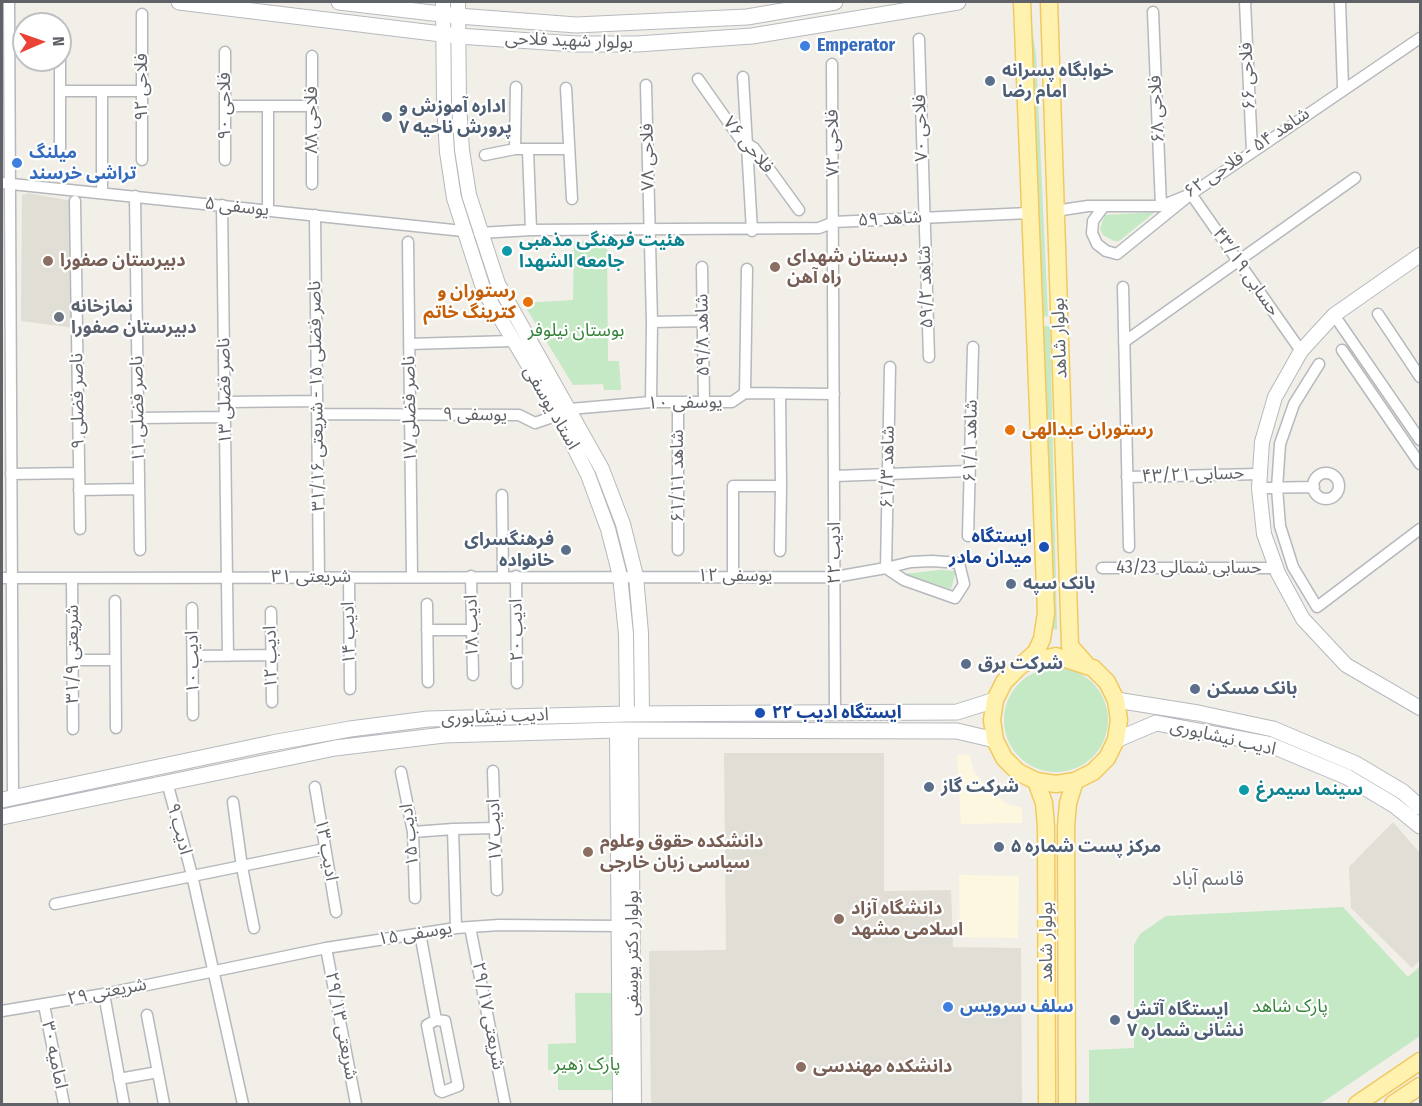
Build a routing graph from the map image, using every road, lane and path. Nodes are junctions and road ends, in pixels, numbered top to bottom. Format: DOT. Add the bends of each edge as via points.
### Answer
graph roads {
  1 [pos="9,2"];
  2 [pos="179,2"];
  3 [pos="339,2"];
  4 [pos="835,2"];
  5 [pos="958,2"];
  6 [pos="1012,2"];
  7 [pos="1049,2"];
  8 [pos="1245,2"];
  9 [pos="1340,2"];
  10 [pos="451,8"];
  11 [pos="1022,9"];
  12 [pos="1152,12"];
  13 [pos="142,14"];
  14 [pos="451,36"];
  15 [pos="1420,38"];
  16 [pos="919,39"];
  17 [pos="225,52"];
  18 [pos="312,56"];
  19 [pos="832,64"];
  20 [pos="60,72"];
  21 [pos="743,77"];
  22 [pos="698,80"];
  23 [pos="646,85"];
  24 [pos="516,87"];
  25 [pos="566,88"];
  26 [pos="1344,88"];
  27 [pos="60,91"];
  28 [pos="102,91"];
  29 [pos="142,91"];
  30 [pos="225,106"];
  31 [pos="268,106"];
  32 [pos="312,106"];
  33 [pos="747,144"];
  34 [pos="60,148"];
  35 [pos="515,149"];
  36 [pos="569,149"];
  37 [pos="528,150"];
  38 [pos="1252,151"];
  39 [pos="485,155"];
  40 [pos="142,160"];
  41 [pos="225,160"];
  42 [pos="1355,178"];
  43 [pos="6,183"];
  44 [pos="312,184"];
  45 [pos="102,193"];
  46 [pos="1191,194"];
  47 [pos="135,196"];
  48 [pos="572,199"];
  49 [pos="75,201"];
  50 [pos="222,205"];
  51 [pos="1104,206"];
  52 [pos="1161,206"];
  53 [pos="268,210"];
  54 [pos="799,210"];
  55 [pos="1055,211"];
  56 [pos="1029,213"];
  57 [pos="315,215"];
  58 [pos="924,217"];
  59 [pos="834,222"];
  60 [pos="649,229"];
  61 [pos="531,230"];
  62 [pos="463,231"];
  63 [pos="752,231"];
  64 [pos="479,233"];
  65 [pos="408,242"];
  66 [pos="1420,255"];
  67 [pos="1239,262"];
  68 [pos="702,267"];
  69 [pos="747,269"];
  70 [pos="1123,287"];
  71 [pos="1378,314"];
  72 [pos="1334,315"];
  73 [pos="703,321"];
  74 [pos="652,322"];
  75 [pos="512,341"];
  76 [pos="1124,342"];
  77 [pos="409,344"];
  78 [pos="973,347"];
  79 [pos="1342,350"];
  80 [pos="1301,351"];
  81 [pos="929,357"];
  82 [pos="1319,364"];
  83 [pos="890,367"];
  84 [pos="1419,371"];
  85 [pos="745,393"];
  86 [pos="780,394"];
  87 [pos="834,394"];
  88 [pos="317,401"];
  89 [pos="225,402"];
  90 [pos="651,402"];
  91 [pos="678,402"];
  92 [pos="704,402"];
  93 [pos="564,412"];
  94 [pos="410,413"];
  95 [pos="317,414"];
  96 [pos="225,417"];
  97 [pos="138,418"];
  98 [pos="1420,440"];
  99 [pos="1420,464"];
  100 [pos="969,471"];
  101 [pos="79,473"];
  102 [pos="11,474"];
  103 [pos="887,474"];
  104 [pos="835,476"];
  105 [pos="1127,477"];
  106 [pos="1259,481"];
  107 [pos="781,486"];
  108 [pos="1314,487"];
  109 [pos="1277,488"];
  110 [pos="139,489"];
  111 [pos="79,490"];
  112 [pos="502,495"];
  113 [pos="80,529"];
  114 [pos="1420,529"];
  115 [pos="968,536"];
  116 [pos="1129,548"];
  117 [pos="140,550"];
  118 [pos="678,550"];
  119 [pos="780,551"];
  120 [pos="886,568"];
  121 [pos="1102,568"];
  122 [pos="1276,568"];
  123 [pos="412,576"];
  124 [pos="471,576"];
  125 [pos="503,576"];
  126 [pos="516,576"];
  127 [pos="620,576"];
  128 [pos="636,576"];
  129 [pos="733,576"];
  130 [pos="227,577"];
  131 [pos="319,577"];
  132 [pos="349,577"];
  133 [pos="835,577"];
  134 [pos="7,578"];
  135 [pos="72,578"];
  136 [pos="115,601"];
  137 [pos="427,603"];
  138 [pos="192,608"];
  139 [pos="271,612"];
  140 [pos="427,630"];
  141 [pos="472,630"];
  142 [pos="271,655"];
  143 [pos="193,656"];
  144 [pos="228,656"];
  145 [pos="73,660"];
  146 [pos="115,660"];
  147 [pos="1024,663"];
  148 [pos="1089,666"];
  149 [pos="473,675"];
  150 [pos="428,682"];
  151 [pos="517,683"];
  152 [pos="350,689"];
  153 [pos="995,700"];
  154 [pos="1116,700"];
  155 [pos="272,702"];
  156 [pos="1420,708"];
  157 [pos="835,713"];
  158 [pos="634,714"];
  159 [pos="194,715"];
  160 [pos="116,728"];
  161 [pos="73,729"];
  162 [pos="624,730"];
  163 [pos="332,732"];
  164 [pos="995,740"];
  165 [pos="1116,740"];
  166 [pos="335,748"];
  167 [pos="494,771"];
  168 [pos="401,772"];
  169 [pos="1036,781"];
  170 [pos="1075,781"];
  171 [pos="167,782"];
  172 [pos="315,788"];
  173 [pos="7,799"];
  174 [pos="234,802"];
  175 [pos="1420,807"];
  176 [pos="2,817"];
  177 [pos="1420,826"];
  178 [pos="495,828"];
  179 [pos="453,829"];
  180 [pos="413,832"];
  181 [pos="326,849"];
  182 [pos="242,867"];
  183 [pos="192,875"];
  184 [pos="497,890"];
  185 [pos="415,898"];
  186 [pos="55,904"];
  187 [pos="336,912"];
  188 [pos="619,926"];
  189 [pos="471,927"];
  190 [pos="254,928"];
  191 [pos="456,928"];
  192 [pos="420,933"];
  193 [pos="326,948"];
  194 [pos="213,970"];
  195 [pos="104,994"];
  196 [pos="44,1005"];
  197 [pos="2,1011"];
  198 [pos="147,1015"];
  199 [pos="436,1020"];
  200 [pos="1420,1061"];
  201 [pos="158,1072"];
  202 [pos="119,1079"];
  203 [pos="1420,1086"];
  204 [pos="64,1104"];
  205 [pos="124,1104"];
  206 [pos="164,1104"];
  207 [pos="243,1104"];
  208 [pos="356,1104"];
  209 [pos="505,1104"];
  210 [pos="620,1104"];
  211 [pos="634,1104"];
  212 [pos="1047,1104"];
  213 [pos="1067,1104"];
  214 [pos="1357,1104"];
  215 [pos="1393,1104"];
  1 -- 43 [label="street"];
  2 -- 14 [label="main road, بولوار شهید فلاحی"];
  3 -- 10 [label="main road, بولوار شهید فلاحی"];
  4 -- 10 [label="main road, بولوار شهید فلاحی" via="747,17 640,24 576,25"];
  5 -- 14 [label="main road, بولوار شهید فلاحی" via="730,38 576,44"];
  6 -- 11 [label="main road"];
  7 -- 55 [label="main road, بولوار شاهد"];
  8 -- 38 [label="street, فلاحی ۶۶"];
  9 -- 26 [label="street"];
  10 -- 14 [label="street, استاد یوسفی"];
  11 -- 56 [label="main road, بولوار شاهد"];
  12 -- 52 [label="street, فلاحی ۶۸"];
  13 -- 29 [label="street, فلاحی ۹۲"];
  14 -- 62 [label="street, استاد یوسفی" via="447,152"];
  14 -- 64 [label="street, استاد یوسفی" via="462,150"];
  15 -- 26 [label="street, شاهد ۵۴ - فلاحی ۶۲"];
  16 -- 58 [label="street, فلاحی ۷۰"];
  17 -- 30 [label="street, فلاحی ۹۰"];
  18 -- 32 [label="street, فلاحی ۸۸"];
  19 -- 59 [label="street, فلاحی ۷۲"];
  20 -- 27 [label="street"];
  21 -- 33 [label="street"];
  22 -- 33 [label="street, فلاحی ۷۶"];
  23 -- 60 [label="street, فلاحی ۷۸"];
  24 -- 35 [label="street"];
  25 -- 36 [label="street"];
  26 -- 38 [label="street, شاهد ۵۴ - فلاحی ۶۲"];
  27 -- 28 [label="street"];
  27 -- 34 [label="street"];
  28 -- 29 [label="street"];
  28 -- 45 [label="street"];
  29 -- 40 [label="street, فلاحی ۹۲"];
  30 -- 31 [label="street"];
  30 -- 41 [label="street, فلاحی ۹۰"];
  31 -- 32 [label="street"];
  31 -- 53 [label="street"];
  32 -- 44 [label="street, فلاحی ۸۸"];
  33 -- 54 [label="street, فلاحی ۷۶" via="754,148"];
  33 -- 63 [label="street"];
  35 -- 37 [label="street"];
  35 -- 39 [label="street"];
  36 -- 37 [label="street"];
  36 -- 48 [label="street"];
  37 -- 61 [label="street"];
  38 -- 46 [label="street, شاهد ۵۴ - فلاحی ۶۲"];
  42 -- 67 [label="street"];
  43 -- 45 [label="street, یوسفی ۵"];
  43 -- 102 [label="street"];
  45 -- 47 [label="street, یوسفی ۵"];
  46 -- 51 [label="street" via="1117,254 1106,251 1092,233 1093,221"];
  46 -- 52 [label="street, شاهد ۵۴ - فلاحی ۶۲"];
  46 -- 67 [label="street, حسابی ۴۳/۱۹"];
  47 -- 50 [label="street, یوسفی ۵"];
  47 -- 97 [label="street, ناصر فضلی ۱۱"];
  49 -- 101 [label="street, ناصر فضلی ۹"];
  50 -- 53 [label="street, یوسفی ۵"];
  50 -- 89 [label="street, ناصر فضلی ۱۳"];
  51 -- 52 [label="street, شاهد ۵۴ - فلاحی ۶۲"];
  51 -- 55 [label="street, شاهد ۵۴ - فلاحی ۶۲"];
  53 -- 57 [label="street, یوسفی ۵"];
  55 -- 148 [label="main road, بولوار شاهد" via="1070,646"];
  56 -- 58 [label="street, شاهد ۵۹"];
  56 -- 147 [label="main road, بولوار شاهد" via="1046,613 1042,639"];
  57 -- 62 [label="street, یوسفی ۵"];
  57 -- 88 [label="street, ناصر فضلی ۱۵ - شریعتی ۳۱/۱۶"];
  58 -- 59 [label="street, شاهد ۵۹"];
  58 -- 81 [label="street, شاهد ۵۹/۲"];
  59 -- 63 [label="street, شاهد ۵۹" via="819,228"];
  59 -- 87 [label="street, فلاحی ۷۲"];
  60 -- 61 [label="street, شاهد ۵۹"];
  60 -- 63 [label="street, شاهد ۵۹"];
  60 -- 74 [label="street, فلاحی ۷۸"];
  61 -- 64 [label="street, شاهد ۵۹"];
  62 -- 75 [label="street, استاد یوسفی" via="484,291"];
  64 -- 93 [label="street, استاد یوسفی" via="498,284"];
  65 -- 77 [label="street, ناصر فضلی ۱۷"];
  66 -- 72 [label="street"];
  67 -- 76 [label="street"];
  67 -- 80 [label="street, حسابی ۴۳/۱۹"];
  68 -- 73 [label="street, شاهد ۵۹/۸"];
  69 -- 85 [label="street"];
  70 -- 76 [label="street"];
  71 -- 84 [label="street"];
  72 -- 80 [label="street"];
  72 -- 98 [label="street"];
  73 -- 74 [label="street"];
  73 -- 92 [label="street, شاهد ۵۹/۸"];
  74 -- 90 [label="street, فلاحی ۷۸"];
  75 -- 77 [label="street"];
  75 -- 93 [label="street, استاد یوسفی"];
  76 -- 105 [label="street"];
  77 -- 94 [label="street, ناصر فضلی ۱۷"];
  78 -- 100 [label="street, شاهد ۶۱/۱"];
  79 -- 99 [label="street"];
  80 -- 106 [label="street" via="1275,397 1262,442"];
  82 -- 109 [label="street" via="1294,404 1280,444"];
  83 -- 103 [label="street, شاهد ۶۱/۳"];
  85 -- 86 [label="street, یوسفی ۱۰"];
  85 -- 92 [label="street, یوسفی ۱۰" via="732,402"];
  86 -- 87 [label="street, یوسفی ۱۰"];
  86 -- 107 [label="street"];
  87 -- 104 [label="street, ادیب ۲۲"];
  88 -- 89 [label="street"];
  88 -- 95 [label="street, ناصر فضلی ۱۵ - شریعتی ۳۱/۱۶"];
  89 -- 96 [label="street, ناصر فضلی ۱۳"];
  90 -- 91 [label="street, یوسفی ۱۰"];
  90 -- 93 [label="street, یوسفی ۱۰"];
  91 -- 92 [label="street, یوسفی ۱۰"];
  91 -- 118 [label="street, شاهد ۶۱/۱۱"];
  93 -- 94 [label="street, یوسفی ۹" via="533,423 519,416"];
  93 -- 127 [label="street, استاد یوسفی" via="608,529"];
  93 -- 128 [label="street, استاد یوسفی" via="602,469"];
  94 -- 95 [label="street, یوسفی ۹"];
  94 -- 123 [label="street, ناصر فضلی ۱۷"];
  95 -- 131 [label="street, ناصر فضلی ۱۵ - شریعتی ۳۱/۱۶"];
  96 -- 97 [label="street"];
  96 -- 130 [label="street, ناصر فضلی ۱۳"];
  97 -- 110 [label="street, ناصر فضلی ۱۱"];
  100 -- 103 [label="street"];
  100 -- 115 [label="street, شاهد ۶۱/۱"];
  101 -- 102 [label="street"];
  101 -- 111 [label="street, ناصر فضلی ۹"];
  102 -- 134 [label="street"];
  103 -- 104 [label="street"];
  103 -- 120 [label="street, شاهد ۶۱/۳"];
  104 -- 133 [label="street, ادیب ۲۲"];
  105 -- 106 [label="street, حسابی ۴۳/۲۱"];
  105 -- 116 [label="street"];
  106 -- 109 [label="street, حسابی ۴۳/۲۱"];
  106 -- 122 [label="street" via="1264,534"];
  107 -- 119 [label="street"];
  107 -- 129 [label="street" via="733,486"];
  108 -- 109 [label="street, حسابی ۴۳/۲۱"];
  109 -- 114 [label="street" via="1280,526 1293,567 1317,608"];
  110 -- 111 [label="street"];
  110 -- 117 [label="street, ناصر فضلی ۱۱"];
  111 -- 113 [label="street, ناصر فضلی ۹"];
  112 -- 125 [label="street"];
  120 -- 120 [label="street, یوسفی ۱۲" via="911,562 959,563 964,584 955,598 947,597 904,580"];
  120 -- 133 [label="street, یوسفی ۱۲"];
  121 -- 122 [label="street, حسابی شمالی 43/23"];
  122 -- 156 [label="street" via="1303,619 1346,665"];
  123 -- 124 [label="street, شریعتی ۳۱"];
  123 -- 132 [label="street, شریعتی ۳۱"];
  124 -- 125 [label="street, شریعتی ۳۱"];
  124 -- 141 [label="street, ادیب ۱۸"];
  125 -- 126 [label="street, شریعتی ۳۱"];
  126 -- 127 [label="street, شریعتی ۳۱"];
  126 -- 151 [label="street, ادیب ۲۰"];
  127 -- 128 [label="street, یوسفی ۱۲"];
  127 -- 158 [label="street, استاد یوسفی"];
  128 -- 129 [label="street, یوسفی ۱۲"];
  128 -- 158 [label="street, استاد یوسفی" via="641,633"];
  129 -- 133 [label="street, یوسفی ۱۲"];
  130 -- 131 [label="street, شریعتی ۳۱"];
  130 -- 135 [label="street, شریعتی ۳۱"];
  130 -- 144 [label="street, ناصر فضلی ۱۳"];
  131 -- 132 [label="street, شریعتی ۳۱"];
  132 -- 152 [label="street, ادیب ۱۴"];
  133 -- 157 [label="street, ادیب ۲۲"];
  134 -- 135 [label="street, شریعتی ۳۱"];
  134 -- 173 [label="street"];
  135 -- 145 [label="street, شریعتی ۳۱/۹"];
  136 -- 146 [label="street"];
  137 -- 140 [label="street"];
  138 -- 143 [label="street, ادیب ۱۰"];
  139 -- 142 [label="street, ادیب ۱۲"];
  140 -- 141 [label="street"];
  140 -- 150 [label="street"];
  141 -- 149 [label="street, ادیب ۱۸"];
  142 -- 144 [label="street"];
  142 -- 155 [label="street, ادیب ۱۲"];
  143 -- 144 [label="street"];
  143 -- 159 [label="street, ادیب ۱۰"];
  145 -- 146 [label="street"];
  145 -- 161 [label="street, شریعتی ۳۱/۹"];
  146 -- 160 [label="street"];
  147 -- 148 [label="main road" via="1056,656"];
  147 -- 153 [label="main road" via="1004,682"];
  148 -- 154 [label="main road" via="1107,682"];
  153 -- 157 [label="main road, ادیب نیشابوری" via="957,712"];
  153 -- 164 [label="main road"];
  154 -- 165 [label="main road"];
  154 -- 175 [label="main road, ادیب نیشابوری" via="1207,715 1282,733 1356,764"];
  157 -- 158 [label="main road, ادیب نیشابوری"];
  158 -- 163 [label="main road, ادیب نیشابوری" via="442,718"];
  162 -- 164 [label="main road, ادیب نیشابوری" via="957,731"];
  162 -- 166 [label="main road, ادیب نیشابوری" via="444,735"];
  162 -- 188 [label="street, بولوار دکتر یوسفی"];
  162 -- 211 [label="street, بولوار دکتر یوسفی"];
  163 -- 166 [label="main road"];
  163 -- 173 [label="main road, ادیب نیشابوری"];
  164 -- 169 [label="main road" via="1011,765"];
  165 -- 170 [label="main road" via="1107,758 1093,772"];
  165 -- 177 [label="main road, ادیب نیشابوری" via="1156,723 1268,744 1347,777"];
  166 -- 171 [label="main road, ادیب نیشابوری"];
  167 -- 178 [label="street, ادیب ۱۷"];
  168 -- 180 [label="street, ادیب ۱۵"];
  169 -- 170 [label="main road"];
  169 -- 212 [label="main road, بولوار شاهد" via="1044,803 1046,827"];
  170 -- 213 [label="main road, بولوار شاهد" via="1066,827"];
  171 -- 176 [label="main road, ادیب نیشابوری"];
  171 -- 183 [label="street, ادیب ۹"];
  172 -- 181 [label="street, ادیب ۱۳"];
  174 -- 182 [label="street"];
  178 -- 179 [label="street"];
  178 -- 184 [label="street, ادیب ۱۷"];
  179 -- 180 [label="street"];
  179 -- 191 [label="street"];
  180 -- 185 [label="street, ادیب ۱۵"];
  181 -- 182 [label="street"];
  181 -- 187 [label="street, ادیب ۱۳"];
  182 -- 183 [label="street"];
  182 -- 190 [label="street"];
  183 -- 186 [label="street"];
  183 -- 194 [label="street, ادیب ۹"];
  188 -- 189 [label="street, یوسفی ۱۵"];
  188 -- 210 [label="street, بولوار دکتر یوسفی"];
  189 -- 191 [label="street, یوسفی ۱۵"];
  189 -- 209 [label="street, شریعتی ۲۹/۱۷"];
  191 -- 192 [label="street, یوسفی ۱۵"];
  192 -- 193 [label="street, یوسفی ۱۵"];
  192 -- 199 [label="street"];
  193 -- 194 [label="street, یوسفی ۱۵"];
  193 -- 208 [label="street, شریعتی ۲۹/۱۳"];
  194 -- 195 [label="street, شریعتی ۲۹"];
  194 -- 207 [label="street"];
  195 -- 196 [label="street, شریعتی ۲۹"];
  195 -- 202 [label="street"];
  196 -- 197 [label="street, شریعتی ۲۹"];
  196 -- 204 [label="street, امامیه ۳۰"];
  198 -- 201 [label="street"];
  199 -- 199 [label="street" via="427,1025 442,1092 458,1086 445,1021"];
  200 -- 214 [label="main road"];
  201 -- 202 [label="street"];
  201 -- 206 [label="street"];
  202 -- 205 [label="street"];
  203 -- 215 [label="main road"];
}
